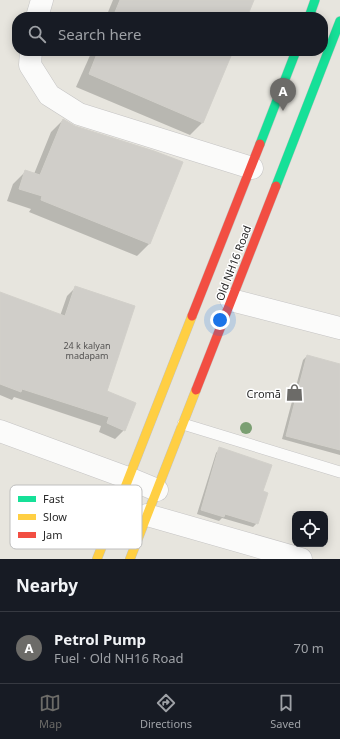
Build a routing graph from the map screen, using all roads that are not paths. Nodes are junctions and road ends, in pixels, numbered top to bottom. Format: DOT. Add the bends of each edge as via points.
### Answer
graph roads {
  1 [pos="42,0"];
  2 [pos="315,0"];
  3 [pos="38,12"];
  4 [pos="311,12"];
  5 [pos="340,20"];
  6 [pos="328,51"];
  7 [pos="31,56"];
  8 [pos="294,56"];
  9 [pos="326,56"];
  10 [pos="252,168"];
  11 [pos="231,300"];
  12 [pos="340,328"];
  13 [pos="183,424"];
  14 [pos="0,431"];
  15 [pos="340,472"];
  16 [pos="128,478"];
  17 [pos="125,485"];
  18 [pos="157,490"];
  19 [pos="147,515"];
  20 [pos="142,528"];
  21 [pos="101,549"];
  22 [pos="134,549"];
  23 [pos="97,559"];
  24 [pos="130,559"];
  25 [pos="301,559"];
  1 -- 3 [label="street"];
  2 -- 4 [label="main road"];
  5 -- 6 [label="main road, Old NH16 Road"];
  7 -- 10 [label="street" via="30,64 49,94 79,114"];
  8 -- 10 [label="main road, Old NH16 Road"];
  9 -- 11 [label="main road, Old NH16 Road"];
  10 -- 16 [label="main road, Old NH16 Road"];
  11 -- 12 [label="street"];
  11 -- 13 [label="main road, Old NH16 Road"];
  13 -- 15 [label="lane"];
  13 -- 18 [label="main road, Old NH16 Road"];
  14 -- 16 [label="street"];
  16 -- 17 [label="main road, Old NH16 Road"];
  16 -- 18 [label="street"];
  18 -- 19 [label="main road, Old NH16 Road"];
  19 -- 20 [label="main road, Old NH16 Road"];
  19 -- 25 [label="street"];
  21 -- 23 [label="main road, Old NH16 Road"];
  22 -- 24 [label="main road, Old NH16 Road"];
}
